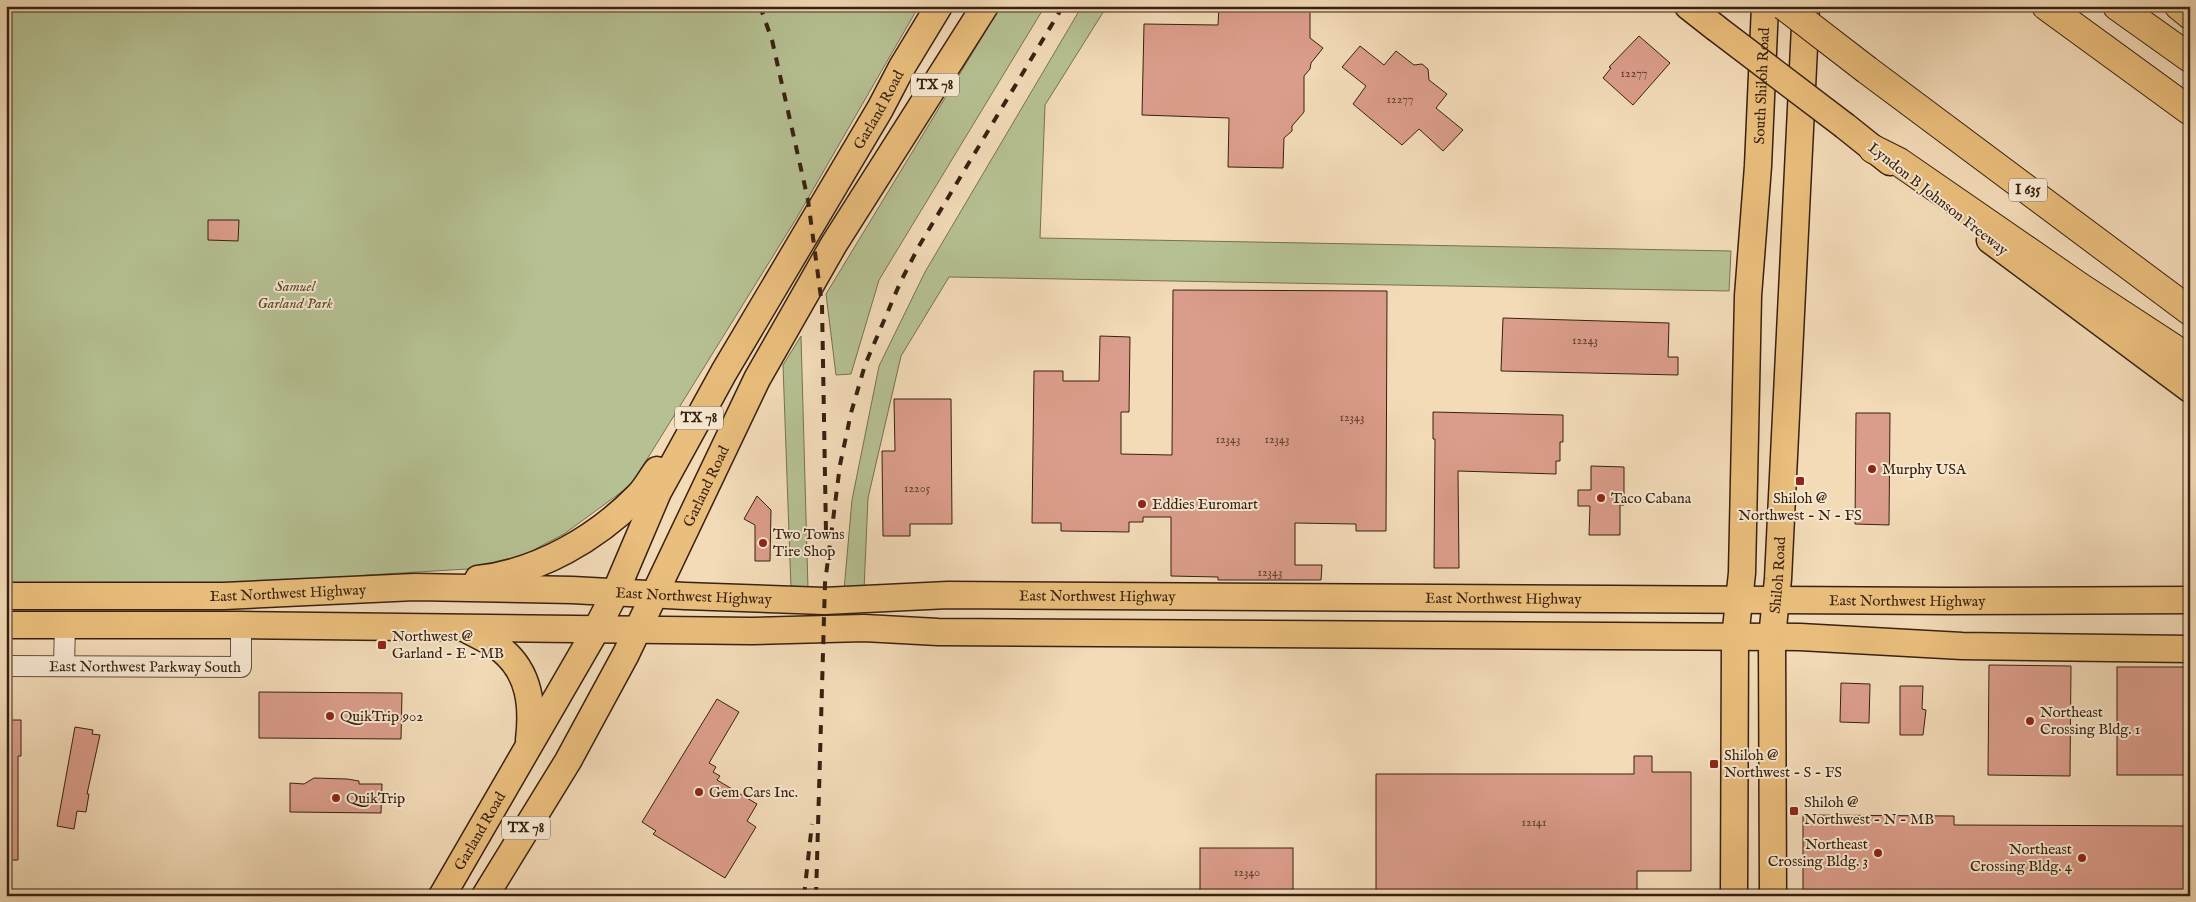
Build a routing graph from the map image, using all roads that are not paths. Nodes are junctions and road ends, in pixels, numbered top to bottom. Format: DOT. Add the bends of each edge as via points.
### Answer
graph roads {
  1 [pos="938,6"];
  2 [pos="986,6"];
  3 [pos="1688,6"];
  4 [pos="1765,6"];
  5 [pos="1784,6"];
  6 [pos="1806,6"];
  7 [pos="2046,6"];
  8 [pos="2117,6"];
  9 [pos="2178,6"];
  10 [pos="2190,16"];
  11 [pos="2190,58"];
  12 [pos="2190,111"];
  13 [pos="1873,149"];
  14 [pos="1797,165"];
  15 [pos="1758,166"];
  16 [pos="2190,311"];
  17 [pos="2190,358"];
  18 [pos="724,372"];
  19 [pos="2190,389"];
  20 [pos="415,587"];
  21 [pos="615,593"];
  22 [pos="655,595"];
  23 [pos="6,596"];
  24 [pos="1092,596"];
  25 [pos="1374,597"];
  26 [pos="1738,600"];
  27 [pos="1776,600"];
  28 [pos="2190,600"];
  29 [pos="65,624"];
  30 [pos="6,625"];
  31 [pos="241,625"];
  32 [pos="465,629"];
  33 [pos="596,630"];
  34 [pos="638,631"];
  35 [pos="1092,633"];
  36 [pos="1375,634"];
  37 [pos="1772,637"];
  38 [pos="1735,638"];
  39 [pos="2190,649"];
  40 [pos="6,666"];
  41 [pos="64,666"];
  42 [pos="528,747"];
  43 [pos="442,896"];
  44 [pos="485,896"];
  45 [pos="1734,896"];
  46 [pos="1773,896"];
  1 -- 18 [label="main road, Garland Road / TX 78"];
  2 -- 22 [label="main road, Garland Road / TX 78" via="834,244 758,379"];
  3 -- 13 [label="main road, Lyndon B Johnson Freeway, bridge"];
  4 -- 15 [label="main road, South Shiloh Road"];
  5 -- 16 [label="highway, I 635, bridge"];
  6 -- 14 [label="main road"];
  7 -- 12 [label="highway"];
  8 -- 11 [label="highway"];
  9 -- 10 [label="highway"];
  13 -- 17 [label="highway" via="1898,162"];
  13 -- 19 [label="main road, Lyndon B Johnson Freeway"];
  14 -- 15 [label="main road"];
  14 -- 27 [label="main road, Shiloh Road"];
  15 -- 26 [label="main road" via="1748,296 1742,573"];
  18 -- 20 [label="main road" via="641,494 607,525 564,552 528,566 488,578"];
  18 -- 21 [label="main road, Garland Road / TX 78" via="658,492"];
  20 -- 21 [label="main road, East Northwest Highway"];
  20 -- 23 [label="main road, East Northwest Highway" via="224,596"];
  21 -- 22 [label="main road, East Northwest Highway"];
  21 -- 33 [label="main road, Garland Road / TX 78"];
  22 -- 24 [label="main road, East Northwest Highway" via="824,601 948,595"];
  22 -- 34 [label="main road, Garland Road / TX 78"];
  24 -- 25 [label="main road, East Northwest Highway"];
  24 -- 35 [label="main road"];
  25 -- 26 [label="main road, East Northwest Highway"];
  25 -- 36 [label="main road"];
  26 -- 27 [label="main road, East Northwest Highway"];
  26 -- 38 [label="main road"];
  27 -- 28 [label="main road, East Northwest Highway"];
  27 -- 37 [label="main road, Shiloh Road"];
  29 -- 30 [label="main road, East Northwest Highway"];
  29 -- 31 [label="main road, East Northwest Highway"];
  29 -- 41 [label="street"];
  31 -- 32 [label="main road, East Northwest Highway"];
  31 -- 41 [label="street, East Northwest Parkway South" via="241,667"];
  32 -- 33 [label="main road, East Northwest Highway"];
  32 -- 42 [label="main road" via="502,649 519,668 529,690 532,715"];
  33 -- 34 [label="main road, East Northwest Highway"];
  33 -- 42 [label="main road, Garland Road / TX 78"];
  34 -- 35 [label="main road, East Northwest Highway" via="864,628"];
  34 -- 44 [label="main road, Garland Road / TX 78" via="568,761"];
  35 -- 36 [label="main road, East Northwest Highway"];
  36 -- 38 [label="main road, East Northwest Highway"];
  37 -- 38 [label="main road, East Northwest Highway"];
  37 -- 39 [label="main road, East Northwest Highway" via="1962,646"];
  37 -- 46 [label="main road, Shiloh Road"];
  38 -- 45 [label="main road"];
  40 -- 41 [label="street, East Northwest Parkway South"];
  42 -- 43 [label="main road, Garland Road / TX 78"];
}
